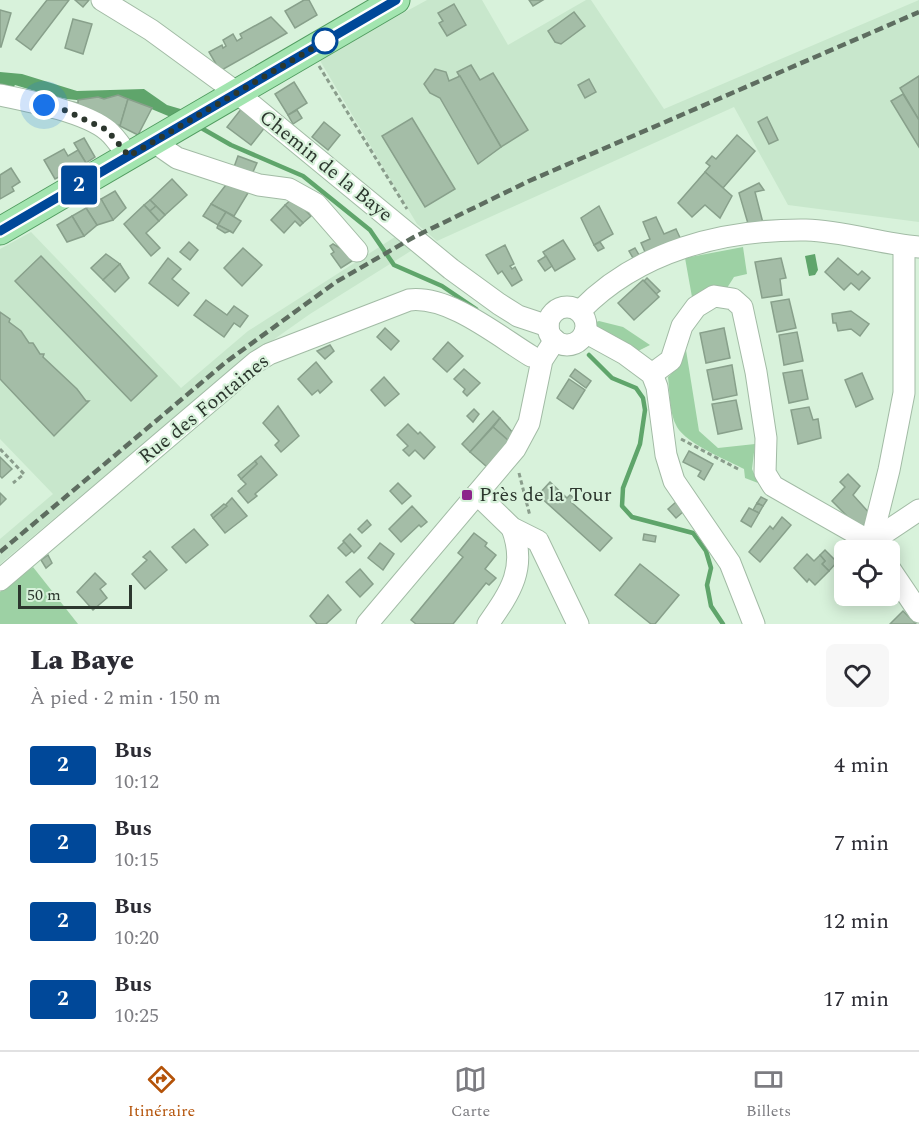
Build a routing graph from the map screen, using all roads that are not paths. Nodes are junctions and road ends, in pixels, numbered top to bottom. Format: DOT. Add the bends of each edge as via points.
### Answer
graph roads {
  1 [pos="102,0"];
  2 [pos="396,0"];
  3 [pos="236,92"];
  4 [pos="0,95"];
  5 [pos="154,142"];
  6 [pos="129,156"];
  7 [pos="0,231"];
  8 [pos="912,247"];
  9 [pos="357,251"];
  10 [pos="518,316"];
  11 [pos="561,330"];
  12 [pos="531,352"];
  13 [pos="645,369"];
  14 [pos="537,387"];
  15 [pos="477,494"];
  16 [pos="919,510"];
  17 [pos="522,536"];
  18 [pos="864,540"];
  19 [pos="875,540"];
  20 [pos="882,540"];
  21 [pos="0,580"];
  22 [pos="900,584"];
  23 [pos="919,612"];
  24 [pos="367,624"];
  25 [pos="488,624"];
  26 [pos="578,624"];
  27 [pos="754,624"];
  1 -- 3 [label="street, Chemin de la Baye" via="151,30"];
  2 -- 3 [label="main road"];
  3 -- 5 [label="main road"];
  3 -- 10 [label="street, Chemin de la Baye" via="451,269"];
  4 -- 6 [label="street" via="60,108 107,130"];
  5 -- 6 [label="main road"];
  5 -- 9 [label="street" via="177,158 258,185 289,189 316,204"];
  6 -- 7 [label="main road"];
  8 -- 11 [label="street" via="806,230 725,238 684,247 646,261 598,292 580,311 586,321"];
  8 -- 19 [label="street" via="903,393"];
  10 -- 11 [label="street"];
  10 -- 12 [label="street" via="528,333"];
  11 -- 12 [label="street" via="541,335"];
  11 -- 13 [label="street"];
  11 -- 14 [label="street" via="542,360"];
  12 -- 14 [label="street"];
  12 -- 21 [label="street, Rue des Fontaines" via="441,302 423,298 269,354"];
  13 -- 18 [label="street" via="671,360 682,326 696,307 714,296 733,299 742,308 756,372 765,438 765,472 773,486"];
  13 -- 27 [label="street" via="657,387 666,455 674,481 730,563"];
  14 -- 15 [label="street" via="529,423 520,440"];
  15 -- 17 [label="street"];
  15 -- 24 [label="street"];
  16 -- 20 [label="street"];
  17 -- 25 [label="street" via="519,568"];
  17 -- 26 [label="street"];
  22 -- 23 [label="street"];
}
